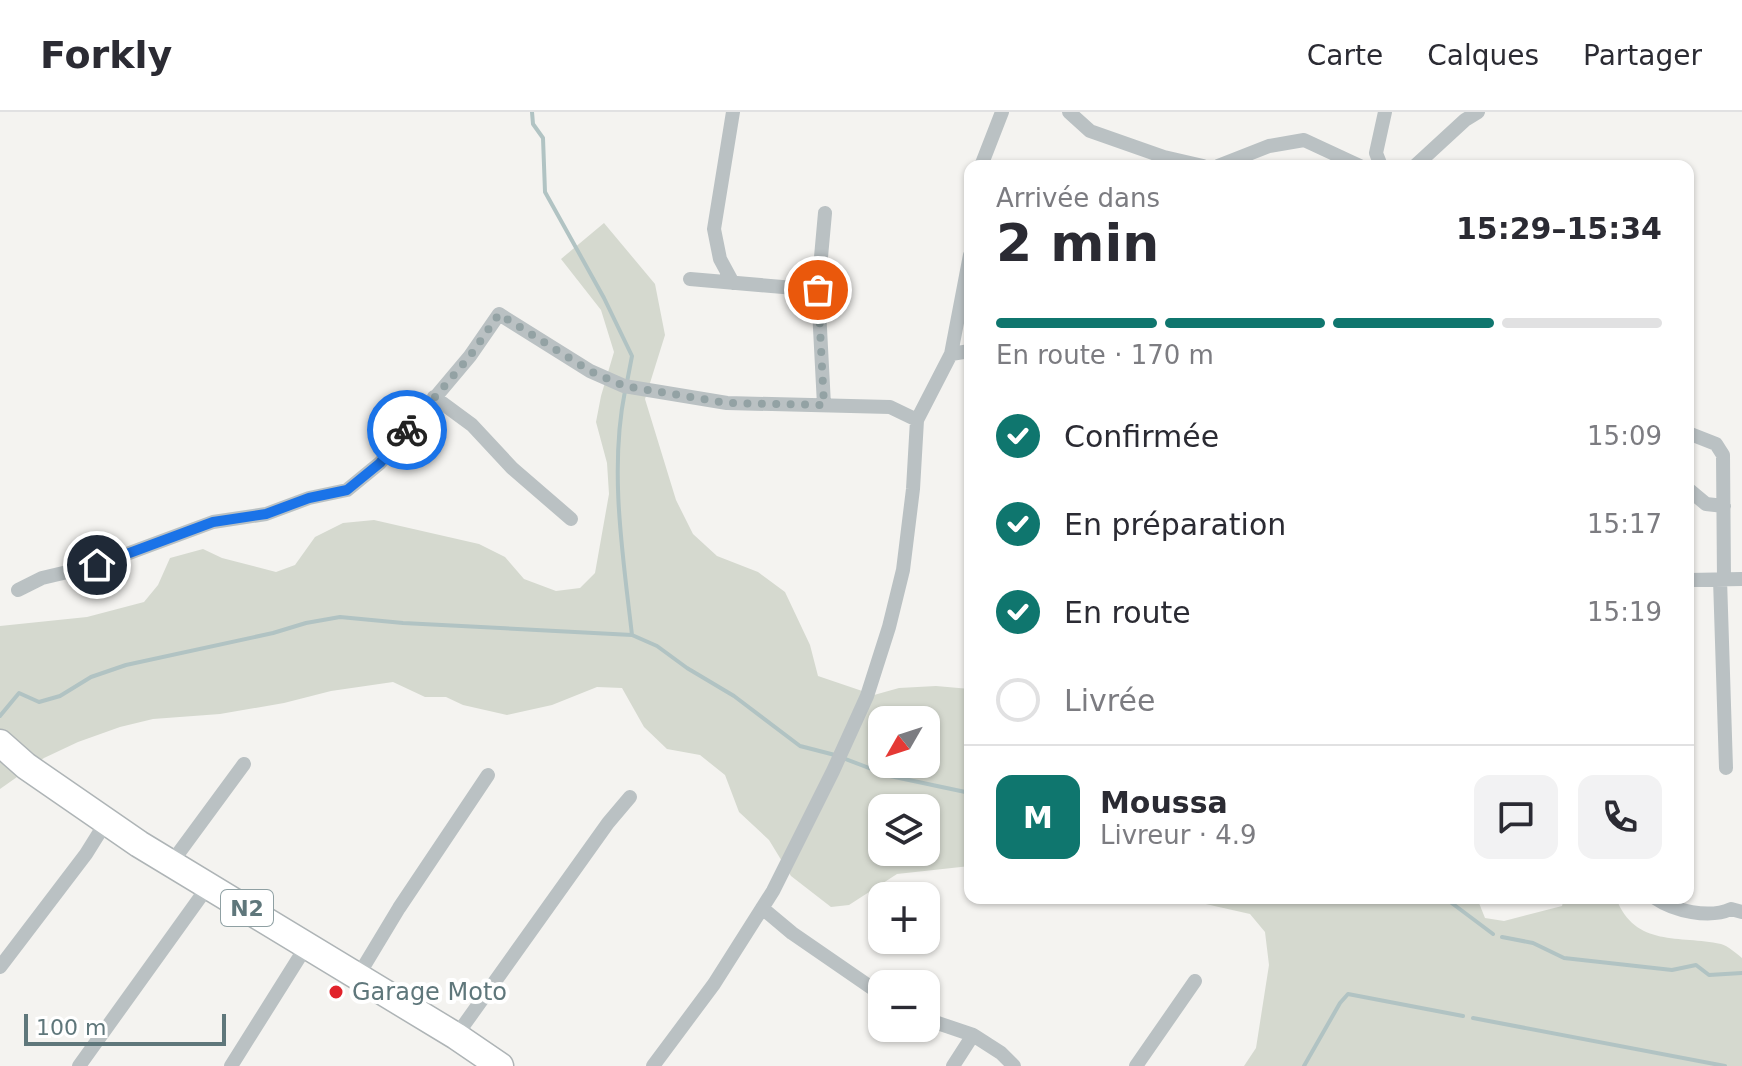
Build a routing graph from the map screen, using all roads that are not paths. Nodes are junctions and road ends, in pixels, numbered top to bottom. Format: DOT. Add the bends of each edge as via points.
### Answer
graph roads {
  1 [pos="733,112"];
  2 [pos="1002,112"];
  3 [pos="1069,112"];
  4 [pos="1385,112"];
  5 [pos="1478,112"];
  6 [pos="983,160"];
  7 [pos="1177,160"];
  8 [pos="1233,160"];
  9 [pos="1347,160"];
  10 [pos="1379,160"];
  11 [pos="1422,160"];
  12 [pos="825,213"];
  13 [pos="690,279"];
  14 [pos="733,283"];
  15 [pos="964,286"];
  16 [pos="818,290"];
  17 [pos="964,352"];
  18 [pos="951,354"];
  19 [pos="434,397"];
  20 [pos="824,405"];
  21 [pos="917,420"];
  22 [pos="1694,435"];
  23 [pos="1694,494"];
  24 [pos="1724,506"];
  25 [pos="571,519"];
  26 [pos="1722,579"];
  27 [pos="1742,579"];
  28 [pos="1694,580"];
  29 [pos="18,590"];
  30 [pos="0,743"];
  31 [pos="244,764"];
  32 [pos="1726,768"];
  33 [pos="488,775"];
  34 [pos="630,797"];
  35 [pos="106,822"];
  36 [pos="172,862"];
  37 [pos="209,885"];
  38 [pos="1664,904"];
  39 [pos="762,908"];
  40 [pos="1742,912"];
  41 [pos="307,945"];
  42 [pos="0,967"];
  43 [pos="358,976"];
  44 [pos="1195,981"];
  45 [pos="868,985"];
  46 [pos="940,1024"];
  47 [pos="973,1035"];
  48 [pos="456,1036"];
  49 [pos="79,1066"];
  50 [pos="231,1066"];
  51 [pos="500,1066"];
  52 [pos="653,1066"];
  53 [pos="953,1066"];
  54 [pos="1014,1066"];
  55 [pos="1136,1066"];
  1 -- 14 [label="street" via="714,229 720,259"];
  2 -- 6 [label="street"];
  3 -- 7 [label="street" via="1090,131"];
  4 -- 10 [label="street"];
  5 -- 11 [label="street"];
  8 -- 9 [label="street" via="1304,140"];
  12 -- 16 [label="street"];
  13 -- 14 [label="street"];
  14 -- 16 [label="street"];
  15 -- 18 [label="street"];
  16 -- 20 [label="street"];
  17 -- 18 [label="street"];
  18 -- 21 [label="street"];
  19 -- 20 [label="street" via="499,314 624,386 727,403"];
  19 -- 25 [label="street" via="472,425"];
  19 -- 29 [label="street" via="380,463 347,490 266,514 213,522"];
  20 -- 21 [label="street" via="890,407"];
  21 -- 39 [label="street" via="903,570 872,682"];
  22 -- 24 [label="street" via="1716,444 1723,455"];
  23 -- 24 [label="street" via="1706,504"];
  24 -- 26 [label="street"];
  26 -- 27 [label="street"];
  26 -- 28 [label="street"];
  26 -- 32 [label="street"];
  30 -- 35 [label="highway, N2"];
  31 -- 36 [label="street"];
  33 -- 43 [label="street"];
  34 -- 48 [label="street"];
  35 -- 36 [label="highway, N2"];
  35 -- 42 [label="street"];
  36 -- 37 [label="highway, N2"];
  37 -- 41 [label="highway, N2"];
  37 -- 49 [label="street"];
  38 -- 40 [label="street" via="1719,914"];
  39 -- 45 [label="street"];
  39 -- 52 [label="street"];
  41 -- 43 [label="highway, N2"];
  41 -- 50 [label="street"];
  43 -- 48 [label="highway, N2"];
  44 -- 55 [label="street"];
  46 -- 47 [label="street"];
  47 -- 53 [label="street"];
  47 -- 54 [label="street"];
  48 -- 51 [label="highway, N2"];
}
